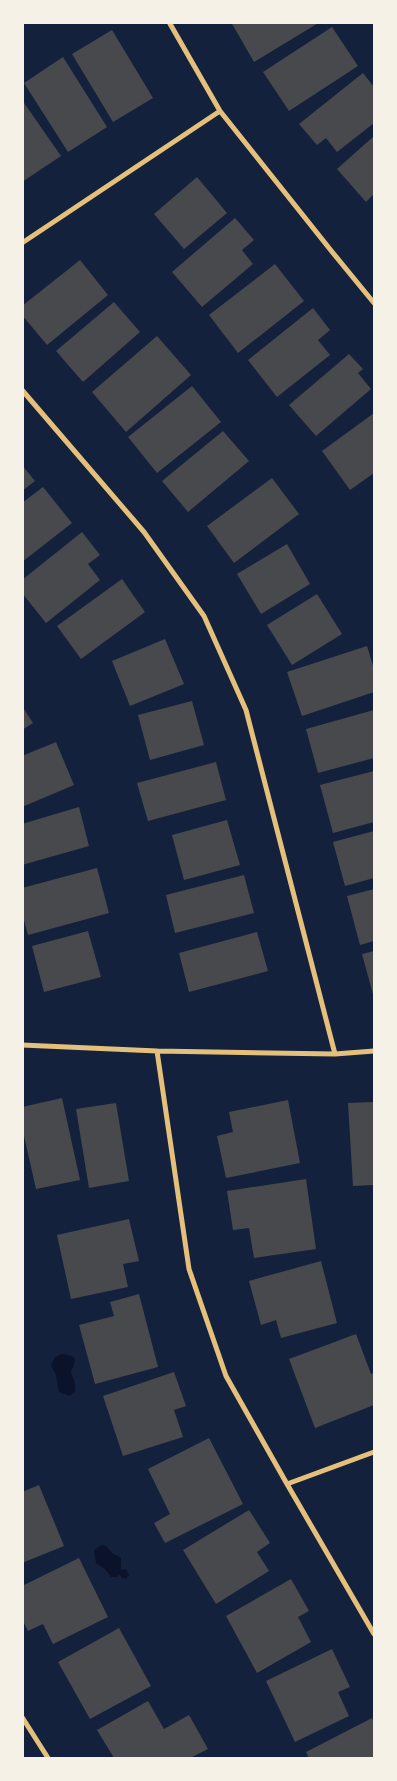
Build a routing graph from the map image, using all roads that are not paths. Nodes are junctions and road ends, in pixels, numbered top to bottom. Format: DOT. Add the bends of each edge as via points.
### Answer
graph roads {
  1 [pos="168,22"];
  2 [pos="220,111"];
  3 [pos="22,243"];
  4 [pos="374,303"];
  5 [pos="22,390"];
  6 [pos="22,1045"];
  7 [pos="157,1051"];
  8 [pos="374,1051"];
  9 [pos="335,1054"];
  10 [pos="374,1452"];
  11 [pos="287,1484"];
  12 [pos="374,1634"];
  13 [pos="22,1717"];
  14 [pos="48,1758"];
  1 -- 2 [label="street"];
  2 -- 3 [label="street"];
  2 -- 4 [label="street"];
  5 -- 9 [label="street" via="144,532 204,616 246,710"];
  6 -- 7 [label="street"];
  7 -- 9 [label="street"];
  7 -- 11 [label="street" via="189,1269 226,1376"];
  8 -- 9 [label="street"];
  10 -- 11 [label="street"];
  11 -- 12 [label="street"];
  13 -- 14 [label="street"];
}
